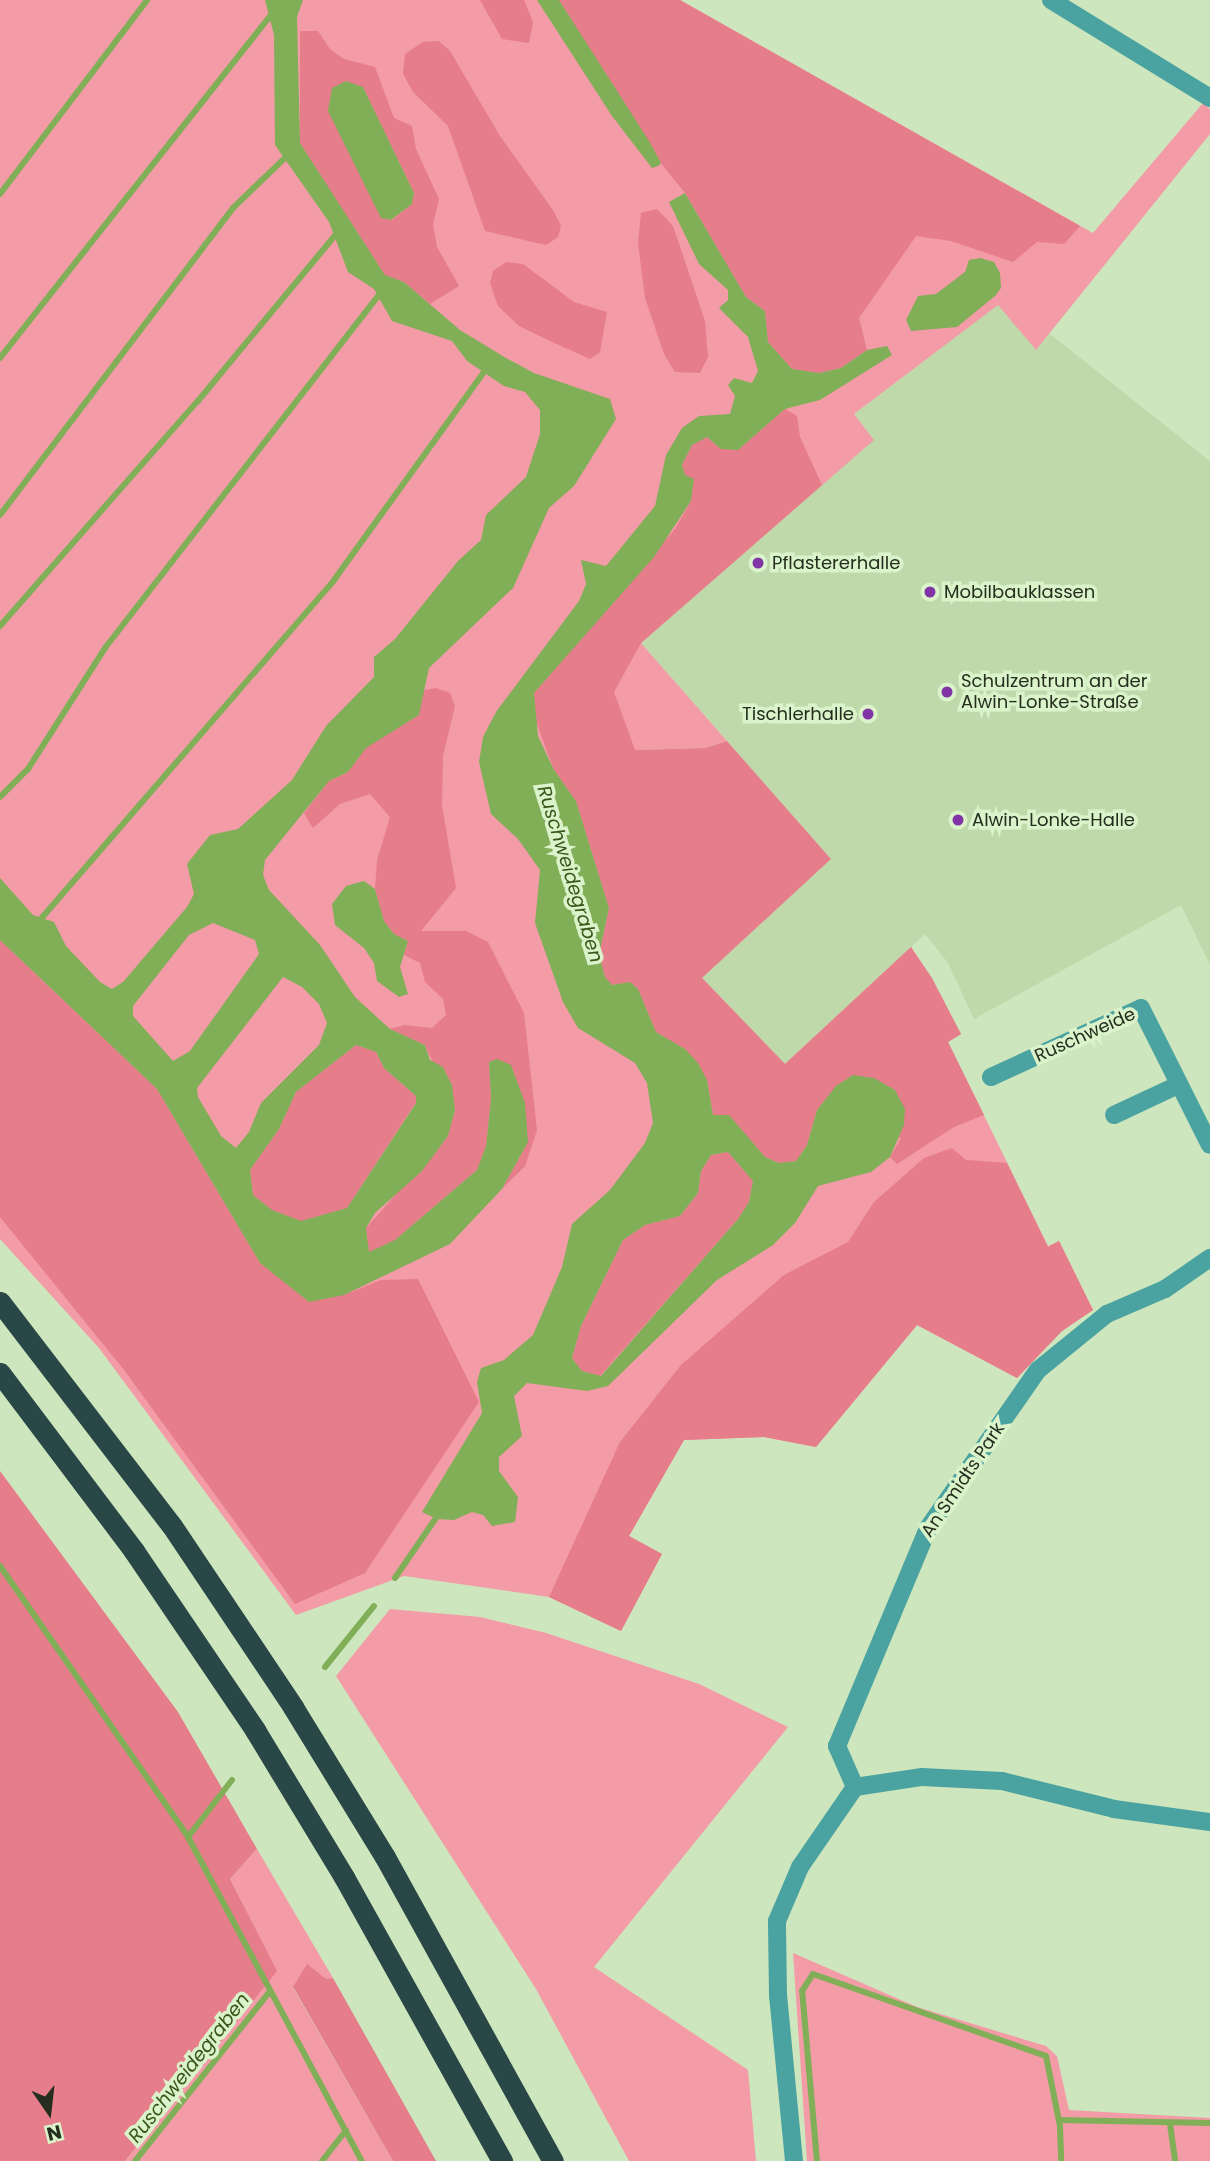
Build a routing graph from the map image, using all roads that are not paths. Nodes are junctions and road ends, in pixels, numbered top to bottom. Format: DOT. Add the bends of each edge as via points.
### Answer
graph roads {
  1 [pos="1051,0"];
  2 [pos="1210,98"];
  3 [pos="991,1077"];
  4 [pos="1178,1085"];
  5 [pos="1114,1115"];
  6 [pos="1210,1145"];
  7 [pos="1210,1258"];
  8 [pos="0,1302"];
  9 [pos="0,1373"];
  10 [pos="855,1787"];
  11 [pos="1210,1822"];
  12 [pos="502,2161"];
  13 [pos="553,2161"];
  14 [pos="794,2161"];
  1 -- 2 [label="street"];
  3 -- 4 [label="street, Ruschweide" via="1141,1008"];
  4 -- 5 [label="street"];
  4 -- 6 [label="street, Ruschweide"];
  7 -- 10 [label="street, An Smidts Park" via="1165,1289 1107,1314 1038,1370 928,1528 837,1746"];
  8 -- 13 [label="highway" via="172,1526 293,1707 385,1857"];
  9 -- 12 [label="highway" via="134,1551 255,1730 344,1877"];
  10 -- 11 [label="street" via="922,1777 1002,1782 1114,1810"];
  10 -- 14 [label="street" via="800,1867 777,1921 778,1996"];
}
